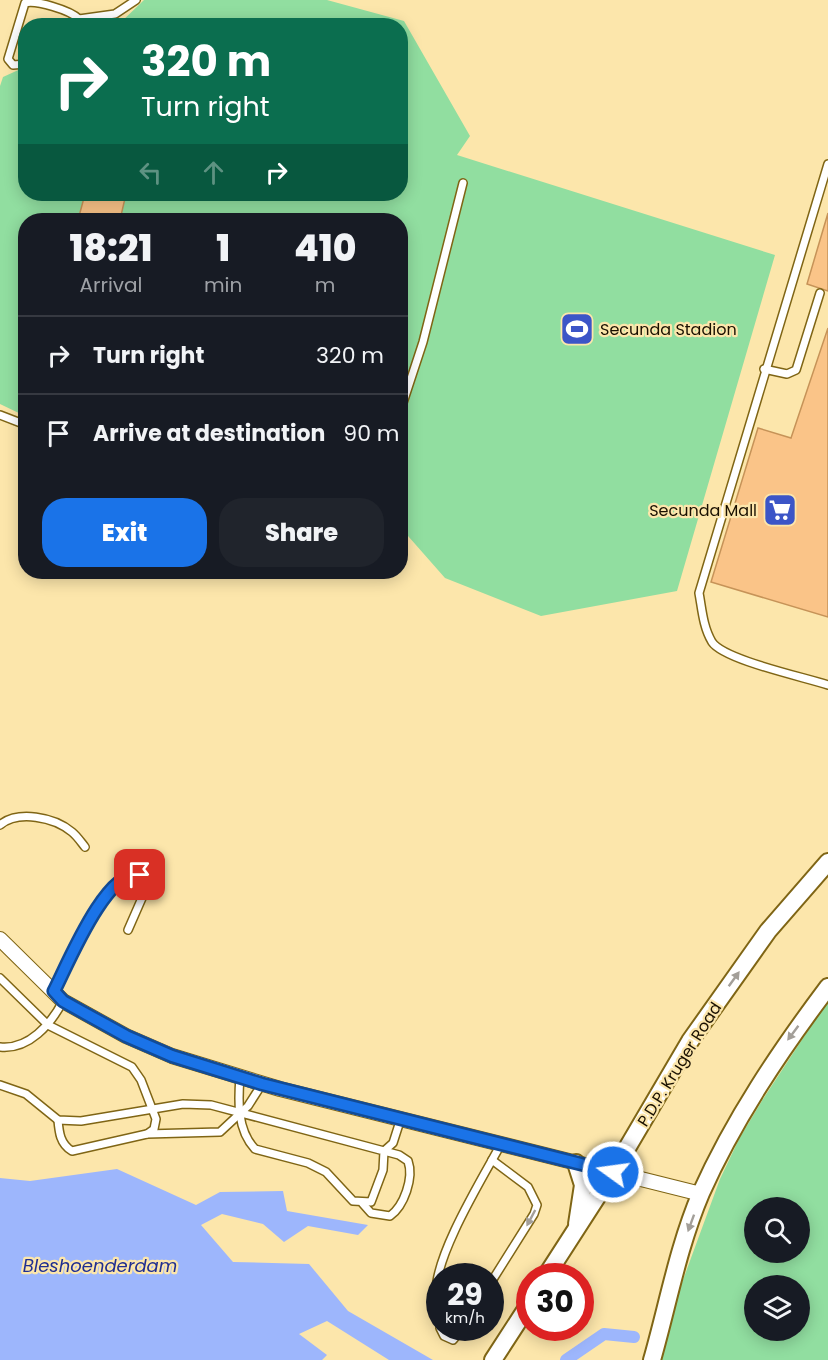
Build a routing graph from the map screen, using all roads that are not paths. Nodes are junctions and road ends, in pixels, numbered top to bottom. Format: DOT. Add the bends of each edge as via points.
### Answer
graph roads {
  1 [pos="136,0"];
  2 [pos="18,18"];
  3 [pos="76,18"];
  4 [pos="97,18"];
  5 [pos="18,19"];
  6 [pos="0,45"];
  7 [pos="9,47"];
  8 [pos="18,66"];
  9 [pos="828,164"];
  10 [pos="463,183"];
  11 [pos="820,293"];
  12 [pos="764,369"];
  13 [pos="408,388"];
  14 [pos="0,415"];
  15 [pos="18,422"];
  16 [pos="828,685"];
  17 [pos="0,825"];
  18 [pos="85,847"];
  19 [pos="828,862"];
  20 [pos="128,930"];
  21 [pos="0,939"];
  22 [pos="0,978"];
  23 [pos="828,987"];
  24 [pos="58,996"];
  25 [pos="48,1025"];
  26 [pos="0,1047"];
  27 [pos="240,1077"];
  28 [pos="262,1084"];
  29 [pos="0,1085"];
  30 [pos="152,1108"];
  31 [pos="240,1114"];
  32 [pos="401,1118"];
  33 [pos="58,1120"];
  34 [pos="147,1134"];
  35 [pos="501,1143"];
  36 [pos="384,1150"];
  37 [pos="492,1160"];
  38 [pos="576,1162"];
  39 [pos="613,1172"];
  40 [pos="701,1194"];
  41 [pos="363,1204"];
  42 [pos="576,1231"];
  43 [pos="443,1263"];
  44 [pos="503,1263"];
  45 [pos="555,1263"];
  46 [pos="516,1325"];
  47 [pos="493,1360"];
  48 [pos="652,1360"];
  1 -- 4 [label="lane" via="115,14"];
  2 -- 3 [label="lane" via="29,1"];
  5 -- 7 [label="lane"];
  6 -- 7 [label="lane"];
  7 -- 8 [label="lane" via="10,63"];
  9 -- 12 [label="lane"];
  10 -- 13 [label="lane"];
  11 -- 12 [label="lane" via="796,370 787,374"];
  12 -- 16 [label="lane" via="699,593 705,626 713,644 729,655"];
  14 -- 15 [label="lane"];
  17 -- 18 [label="lane" via="15,816 42,819 72,832"];
  39 -- 19 [label="street, P.D.P. Kruger Road, one-way" via="690,1041 768,931"];
  20 -- 24 [label="lane" via="143,893 143,879 136,874 116,883 94,913"];
  21 -- 24 [label="street"];
  22 -- 25 [label="lane"];
  23 -- 40 [label="street, one-way" via="744,1110"];
  24 -- 25 [label="lane"];
  24 -- 27 [label="street" via="126,1036"];
  25 -- 26 [label="lane" via="20,1045"];
  25 -- 30 [label="lane" via="132,1066"];
  27 -- 28 [label="street"];
  27 -- 31 [label="lane"];
  28 -- 31 [label="lane"];
  28 -- 32 [label="street"];
  29 -- 33 [label="lane" via="26,1094"];
  30 -- 31 [label="lane" via="201,1105"];
  30 -- 33 [label="lane" via="81,1121"];
  30 -- 34 [label="lane" via="156,1119 154,1129"];
  31 -- 34 [label="lane" via="225,1129 212,1134"];
  31 -- 36 [label="lane"];
  31 -- 41 [label="lane" via="255,1149 308,1163 326,1172 353,1201"];
  32 -- 35 [label="street"];
  32 -- 36 [label="lane" via="393,1143"];
  33 -- 34 [label="lane" via="60,1135 72,1151"];
  35 -- 37 [label="lane"];
  35 -- 38 [label="street"];
  36 -- 41 [label="lane" via="383,1170 371,1202"];
  36 -- 41 [label="lane" via="408,1161 410,1180 397,1211 390,1215 371,1213"];
  37 -- 43 [label="lane" via="461,1217"];
  37 -- 44 [label="lane, one-way" via="528,1186 537,1205"];
  38 -- 39 [label="street"];
  38 -- 42 [label="street" via="583,1185"];
  39 -- 40 [label="street"];
  39 -- 42 [label="street, P.D.P. Kruger Road"];
  40 -- 48 [label="street, one-way" via="676,1263"];
  42 -- 45 [label="street, P.D.P. Kruger Road"];
  46 -- 47 [label="street"];
}
